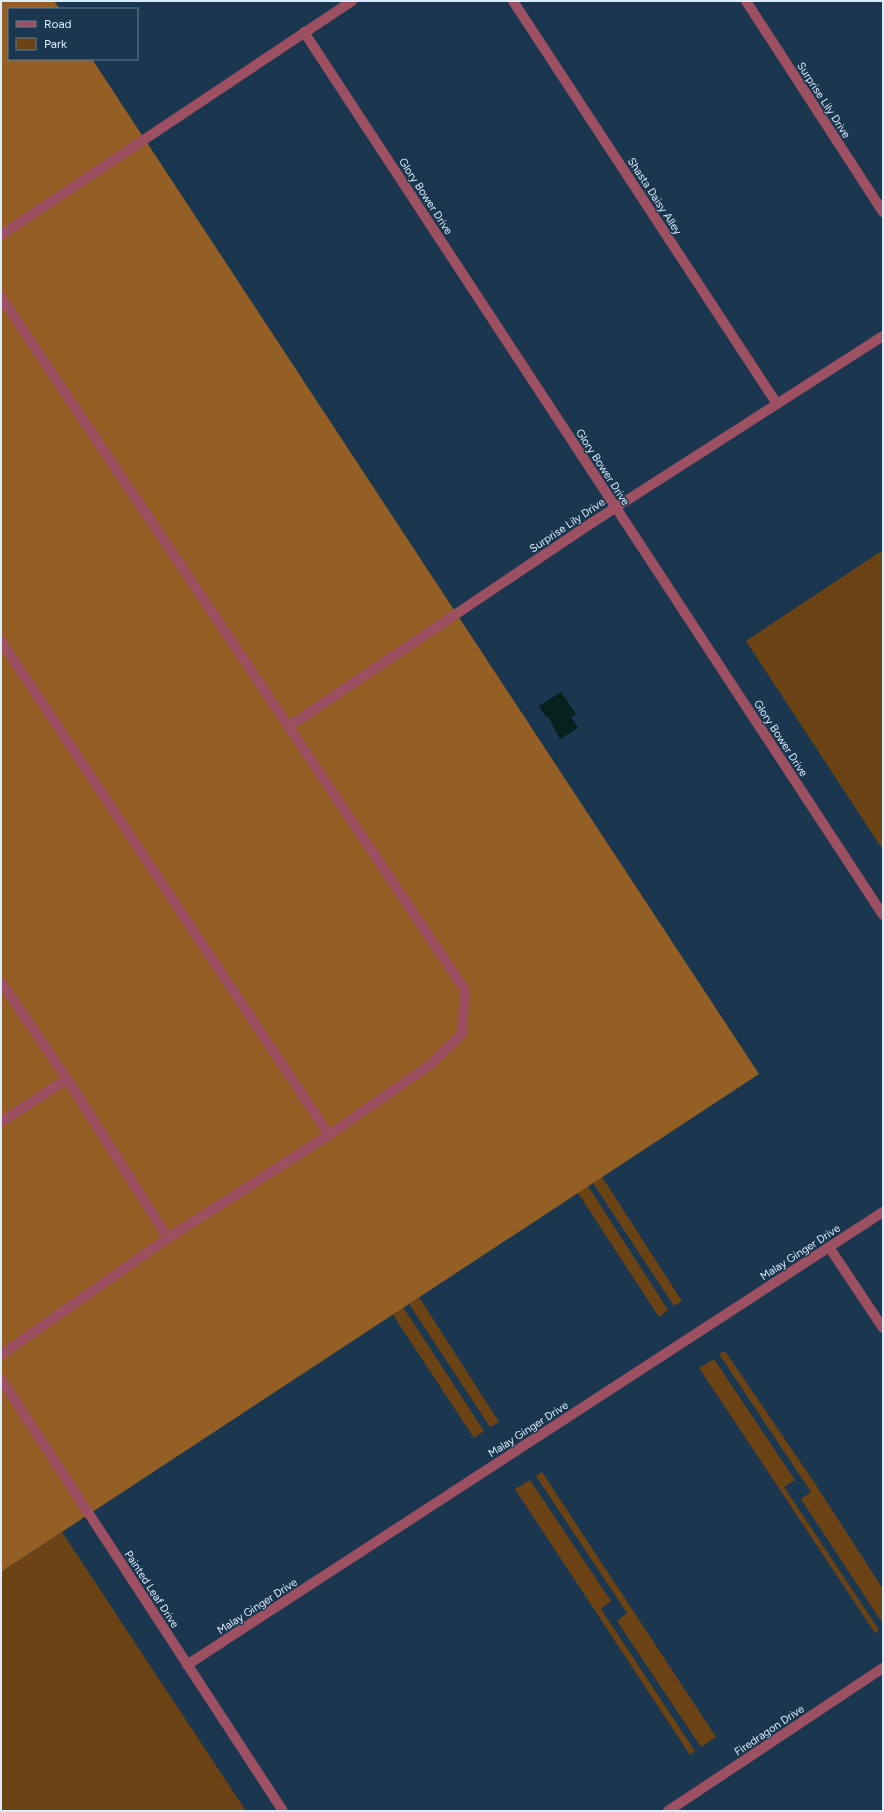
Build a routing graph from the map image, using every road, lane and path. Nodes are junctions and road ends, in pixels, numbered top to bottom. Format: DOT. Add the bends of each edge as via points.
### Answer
graph roads {
  1 [pos="352,1"];
  2 [pos="513,1"];
  3 [pos="746,1"];
  4 [pos="304,32"];
  5 [pos="883,212"];
  6 [pos="1,235"];
  7 [pos="1,297"];
  8 [pos="883,336"];
  9 [pos="777,404"];
  10 [pos="616,508"];
  11 [pos="1,641"];
  12 [pos="288,727"];
  13 [pos="883,915"];
  14 [pos="1,982"];
  15 [pos="67,1079"];
  16 [pos="1,1122"];
  17 [pos="329,1135"];
  18 [pos="883,1212"];
  19 [pos="168,1238"];
  20 [pos="829,1247"];
  21 [pos="883,1328"];
  22 [pos="1,1355"];
  23 [pos="1,1379"];
  24 [pos="187,1666"];
  25 [pos="883,1668"];
  26 [pos="283,1811"];
  27 [pos="668,1811"];
  1 -- 4 [label="street"];
  2 -- 9 [label="street, Shasta Daisy Alley"];
  3 -- 5 [label="street, Surprise Lily Drive"];
  4 -- 6 [label="street"];
  4 -- 10 [label="street, Glory Bower Drive"];
  7 -- 12 [label="street"];
  8 -- 9 [label="street, Surprise Lily Drive"];
  9 -- 10 [label="street, Surprise Lily Drive"];
  10 -- 12 [label="street, Surprise Lily Drive"];
  10 -- 13 [label="street, Glory Bower Drive"];
  11 -- 17 [label="street"];
  12 -- 17 [label="street" via="465,990 462,1034 431,1064"];
  14 -- 15 [label="street"];
  15 -- 16 [label="street"];
  15 -- 19 [label="street"];
  17 -- 19 [label="street"];
  18 -- 20 [label="street, Malay Ginger Drive"];
  19 -- 22 [label="street"];
  20 -- 21 [label="street"];
  20 -- 24 [label="street, Malay Ginger Drive"];
  23 -- 24 [label="street, Painted Leaf Drive"];
  24 -- 26 [label="street, Painted Leaf Drive"];
  25 -- 27 [label="street, Firedragon Drive"];
}
